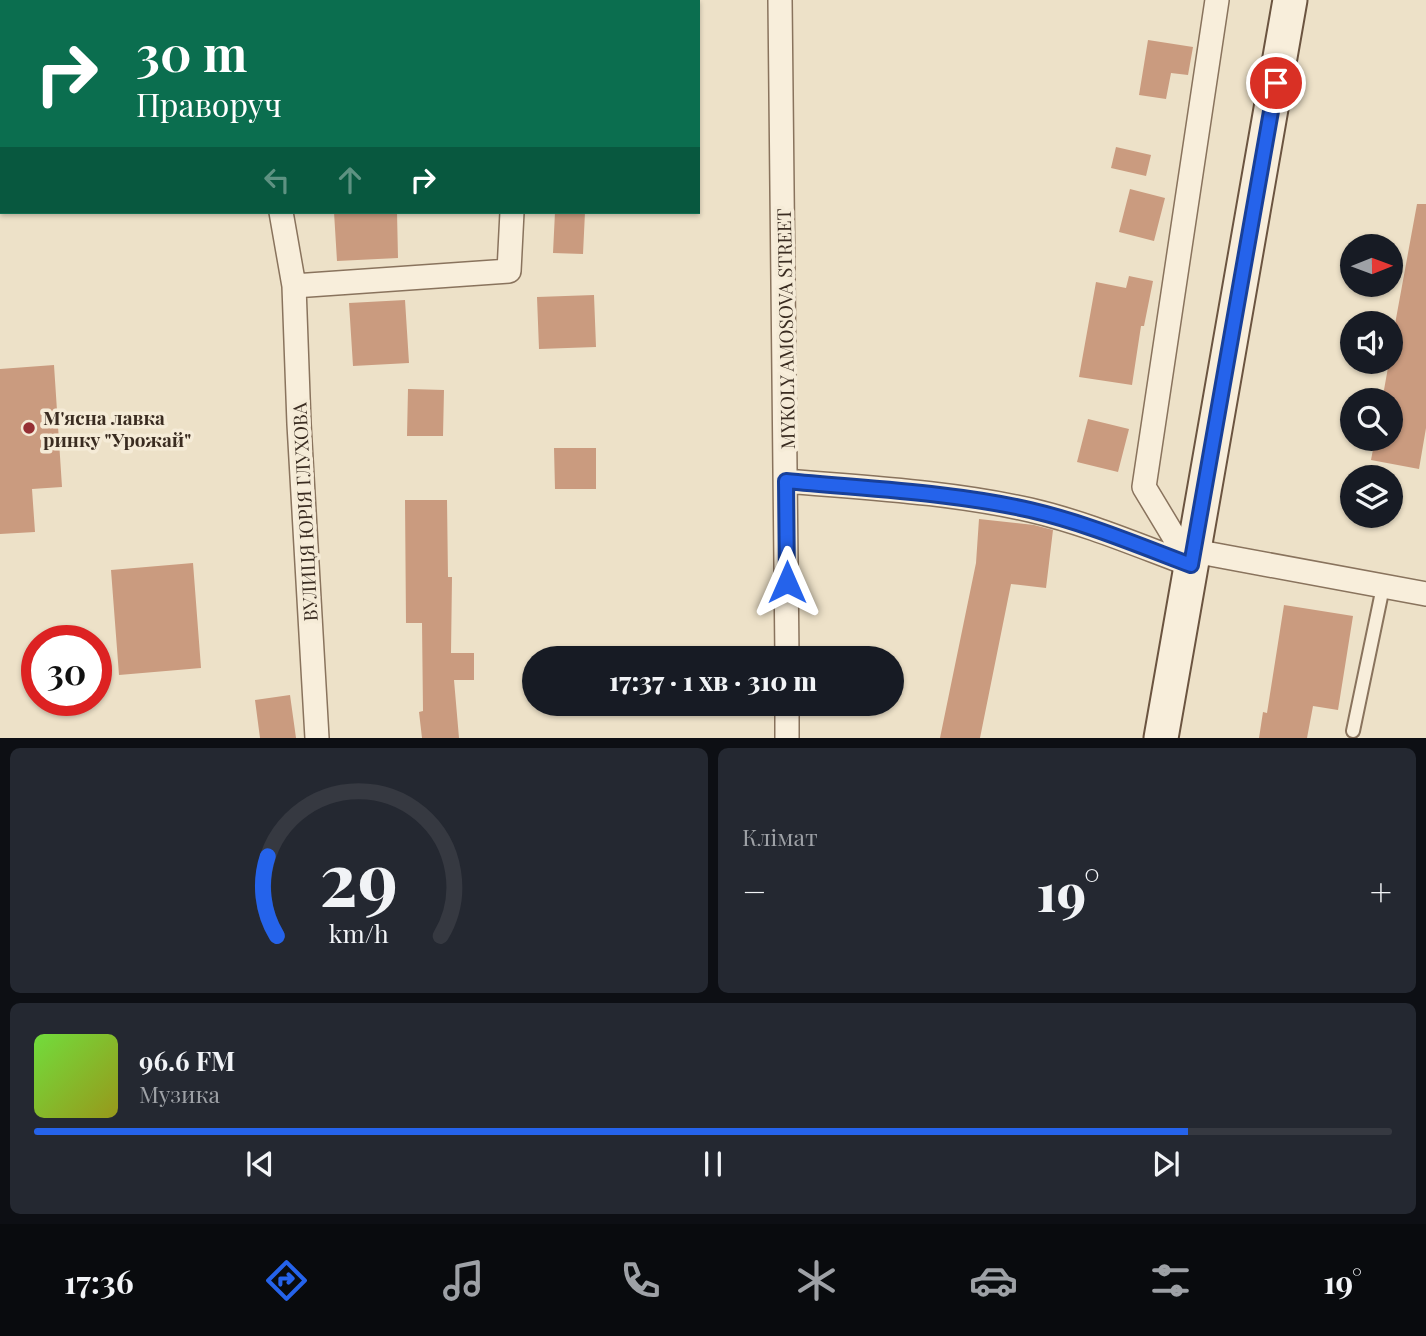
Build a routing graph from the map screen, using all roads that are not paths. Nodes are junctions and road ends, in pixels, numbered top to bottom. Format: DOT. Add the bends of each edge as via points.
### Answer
graph roads {
  1 [pos="780,0"];
  2 [pos="1217,0"];
  3 [pos="1290,0"];
  4 [pos="281,214"];
  5 [pos="512,214"];
  6 [pos="294,286"];
  7 [pos="786,481"];
  8 [pos="1193,558"];
  9 [pos="1383,587"];
  10 [pos="1426,594"];
  11 [pos="787,646"];
  12 [pos="787,716"];
  13 [pos="1353,731"];
  14 [pos="317,737"];
  15 [pos="787,737"];
  16 [pos="1161,737"];
  1 -- 7 [label="street, MYKOLY AMOSOVA STREET"];
  2 -- 8 [label="street" via="1144,487"];
  3 -- 8 [label="main road"];
  4 -- 6 [label="street, ВУЛИЦЯ ЮРІЯ ГЛУХОВА"];
  5 -- 6 [label="street" via="509,271"];
  6 -- 14 [label="street, ВУЛИЦЯ ЮРІЯ ГЛУХОВА"];
  7 -- 8 [label="street" via="938,494 1030,510"];
  7 -- 11 [label="street, MYKOLY AMOSOVA STREET"];
  8 -- 9 [label="street"];
  8 -- 16 [label="main road"];
  9 -- 10 [label="street"];
  9 -- 13 [label="lane"];
  12 -- 15 [label="street"];
}
